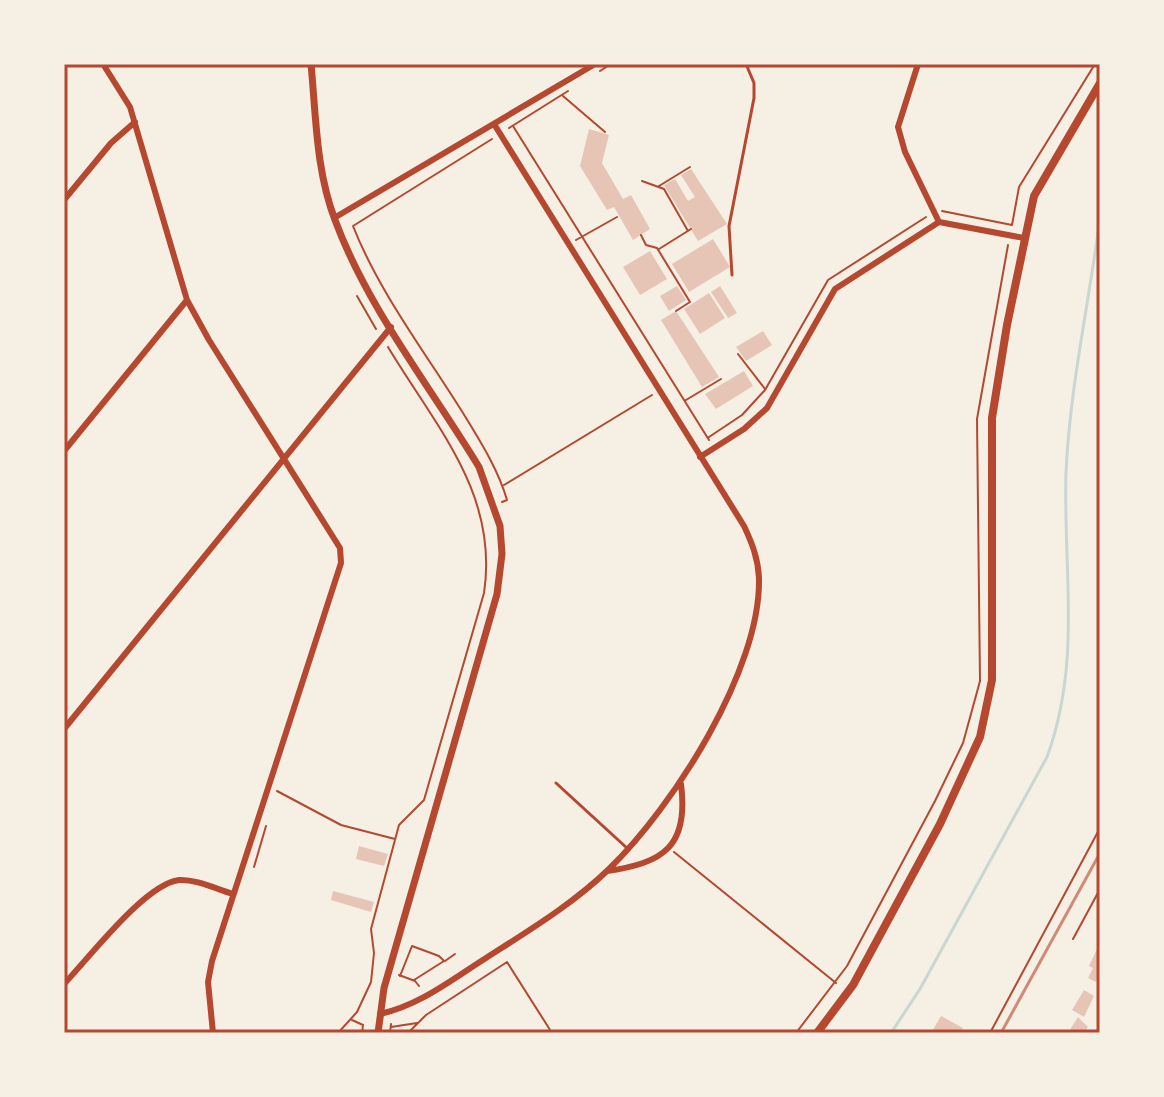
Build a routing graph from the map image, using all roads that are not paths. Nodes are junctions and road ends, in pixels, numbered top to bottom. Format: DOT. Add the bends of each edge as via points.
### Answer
graph roads {
  1 [pos="103,64"];
  2 [pos="311,64"];
  3 [pos="595,64"];
  4 [pos="746,64"];
  5 [pos="918,64"];
  6 [pos="1100,83"];
  7 [pos="135,122"];
  8 [pos="494,124"];
  9 [pos="64,200"];
  10 [pos="334,218"];
  11 [pos="939,222"];
  12 [pos="1024,238"];
  13 [pos="732,275"];
  14 [pos="187,300"];
  15 [pos="391,327"];
  16 [pos="64,451"];
  17 [pos="700,457"];
  18 [pos="283,458"];
  19 [pos="64,729"];
  20 [pos="556,783"];
  21 [pos="681,784"];
  22 [pos="628,849"];
  23 [pos="607,871"];
  24 [pos="233,894"];
  25 [pos="64,984"];
  26 [pos="380,1014"];
  27 [pos="1100,1028"];
  28 [pos="213,1033"];
  29 [pos="378,1033"];
  30 [pos="817,1033"];
  31 [pos="1097,1033"];
  1 -- 7 [label="street"];
  2 -- 10 [label="street" via="320,163"];
  3 -- 8 [label="street"];
  4 -- 13 [label="lane" via="754,98 729,226"];
  5 -- 11 [label="street" via="898,127"];
  6 -- 12 [label="main road" via="1037,186"];
  7 -- 9 [label="street"];
  7 -- 14 [label="street"];
  8 -- 10 [label="street"];
  8 -- 17 [label="street"];
  10 -- 15 [label="street"];
  11 -- 12 [label="street"];
  11 -- 17 [label="street" via="835,289 767,408"];
  12 -- 30 [label="main road" via="992,418 990,699 974,755 940,824 853,985"];
  14 -- 16 [label="street"];
  14 -- 18 [label="street"];
  15 -- 18 [label="street"];
  15 -- 26 [label="street" via="479,467 492,496 502,554 488,631"];
  17 -- 21 [label="street" via="755,551 757,598 726,699"];
  18 -- 19 [label="street"];
  18 -- 24 [label="street" via="340,548 341,563"];
  20 -- 22 [label="lane"];
  21 -- 22 [label="street"];
  21 -- 23 [label="street" via="685,815 669,849 642,866"];
  22 -- 23 [label="street"];
  23 -- 26 [label="street" via="532,929 414,1004"];
  24 -- 25 [label="street" via="191,881 162,886"];
  24 -- 28 [label="street" via="208,982"];
  26 -- 29 [label="street"];
  27 -- 31 [label="lane"];
}
